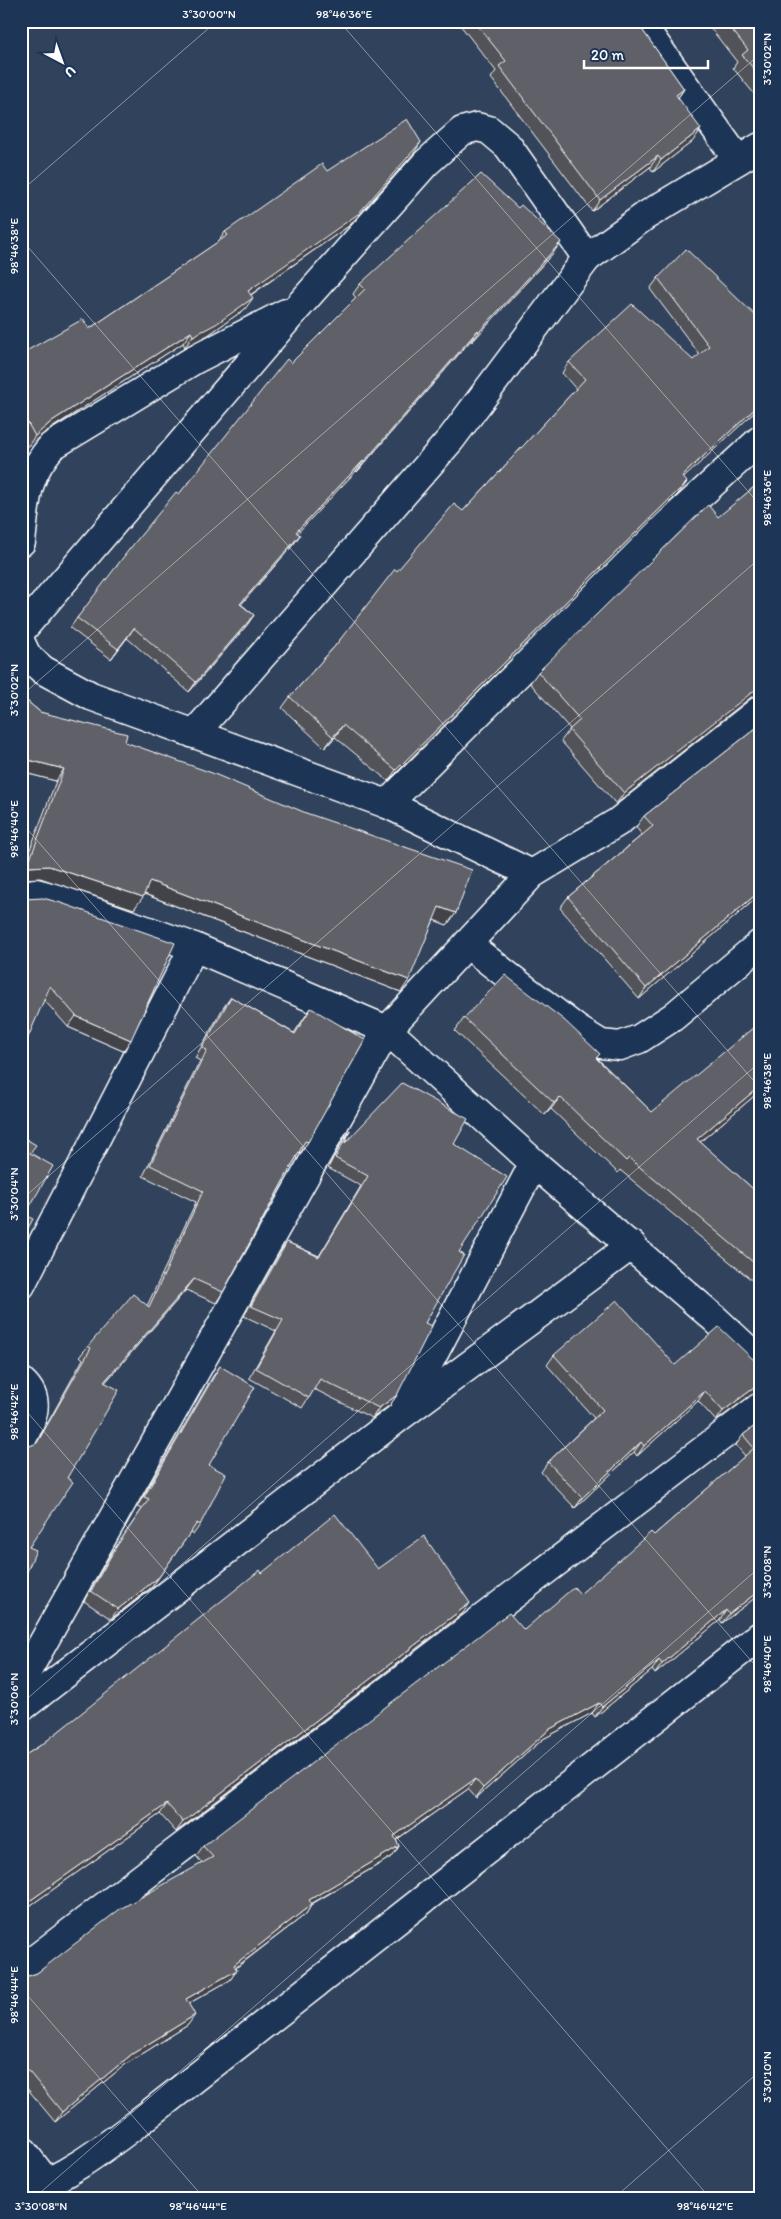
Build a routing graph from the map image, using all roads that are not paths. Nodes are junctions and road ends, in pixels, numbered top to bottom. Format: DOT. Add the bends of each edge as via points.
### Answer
graph roads {
  1 [pos="639,21"];
  2 [pos="749,153"];
  3 [pos="587,258"];
  4 [pos="297,308"];
  5 [pos="760,440"];
  6 [pos="21,542"];
  7 [pos="21,631"];
  8 [pos="21,643"];
  9 [pos="760,710"];
  10 [pos="194,734"];
  11 [pos="387,804"];
  12 [pos="532,874"];
  13 [pos="21,895"];
  14 [pos="467,944"];
  15 [pos="760,944"];
  16 [pos="194,947"];
  17 [pos="386,1030"];
  18 [pos="534,1163"];
  19 [pos="632,1246"];
  20 [pos="21,1285"];
  21 [pos="760,1361"];
  22 [pos="21,1381"];
  23 [pos="760,1408"];
  24 [pos="402,1415"];
  25 [pos="21,1441"];
  26 [pos="760,1636"];
  27 [pos="21,1682"];
  28 [pos="21,1708"];
  29 [pos="21,1970"];
  30 [pos="21,2149"];
  31 [pos="48,2184"];
  32 [pos="21,2193"];
  1 -- 2 [label="street"];
  2 -- 3 [label="street" via="645,216"];
  3 -- 4 [label="street" via="508,146 489,130 477,127 462,131 426,162"];
  3 -- 10 [label="street" via="451,439"];
  4 -- 6 [label="street" via="194,360 52,446 39,461 29,481"];
  4 -- 7 [label="street"];
  5 -- 11 [label="street" via="665,527"];
  8 -- 10 [label="street" via="27,656 62,682 128,712"];
  9 -- 12 [label="street" via="618,822"];
  10 -- 11 [label="street"];
  11 -- 12 [label="street"];
  12 -- 14 [label="street"];
  13 -- 16 [label="street" via="36,893 58,898"];
  14 -- 15 [label="street" via="578,1030 601,1044 620,1046 639,1039 673,1016"];
  14 -- 17 [label="street"];
  16 -- 17 [label="street"];
  16 -- 20 [label="street"];
  17 -- 18 [label="street"];
  17 -- 27 [label="street"];
  18 -- 19 [label="street"];
  18 -- 24 [label="street"];
  19 -- 21 [label="street"];
  19 -- 24 [label="street"];
  22 -- 25 [label="street" via="31,1390 34,1403"];
  23 -- 29 [label="street"];
  24 -- 28 [label="street"];
  26 -- 31 [label="street" via="218,2062 86,2161"];
  30 -- 31 [label="street"];
  31 -- 32 [label="street"];
}
